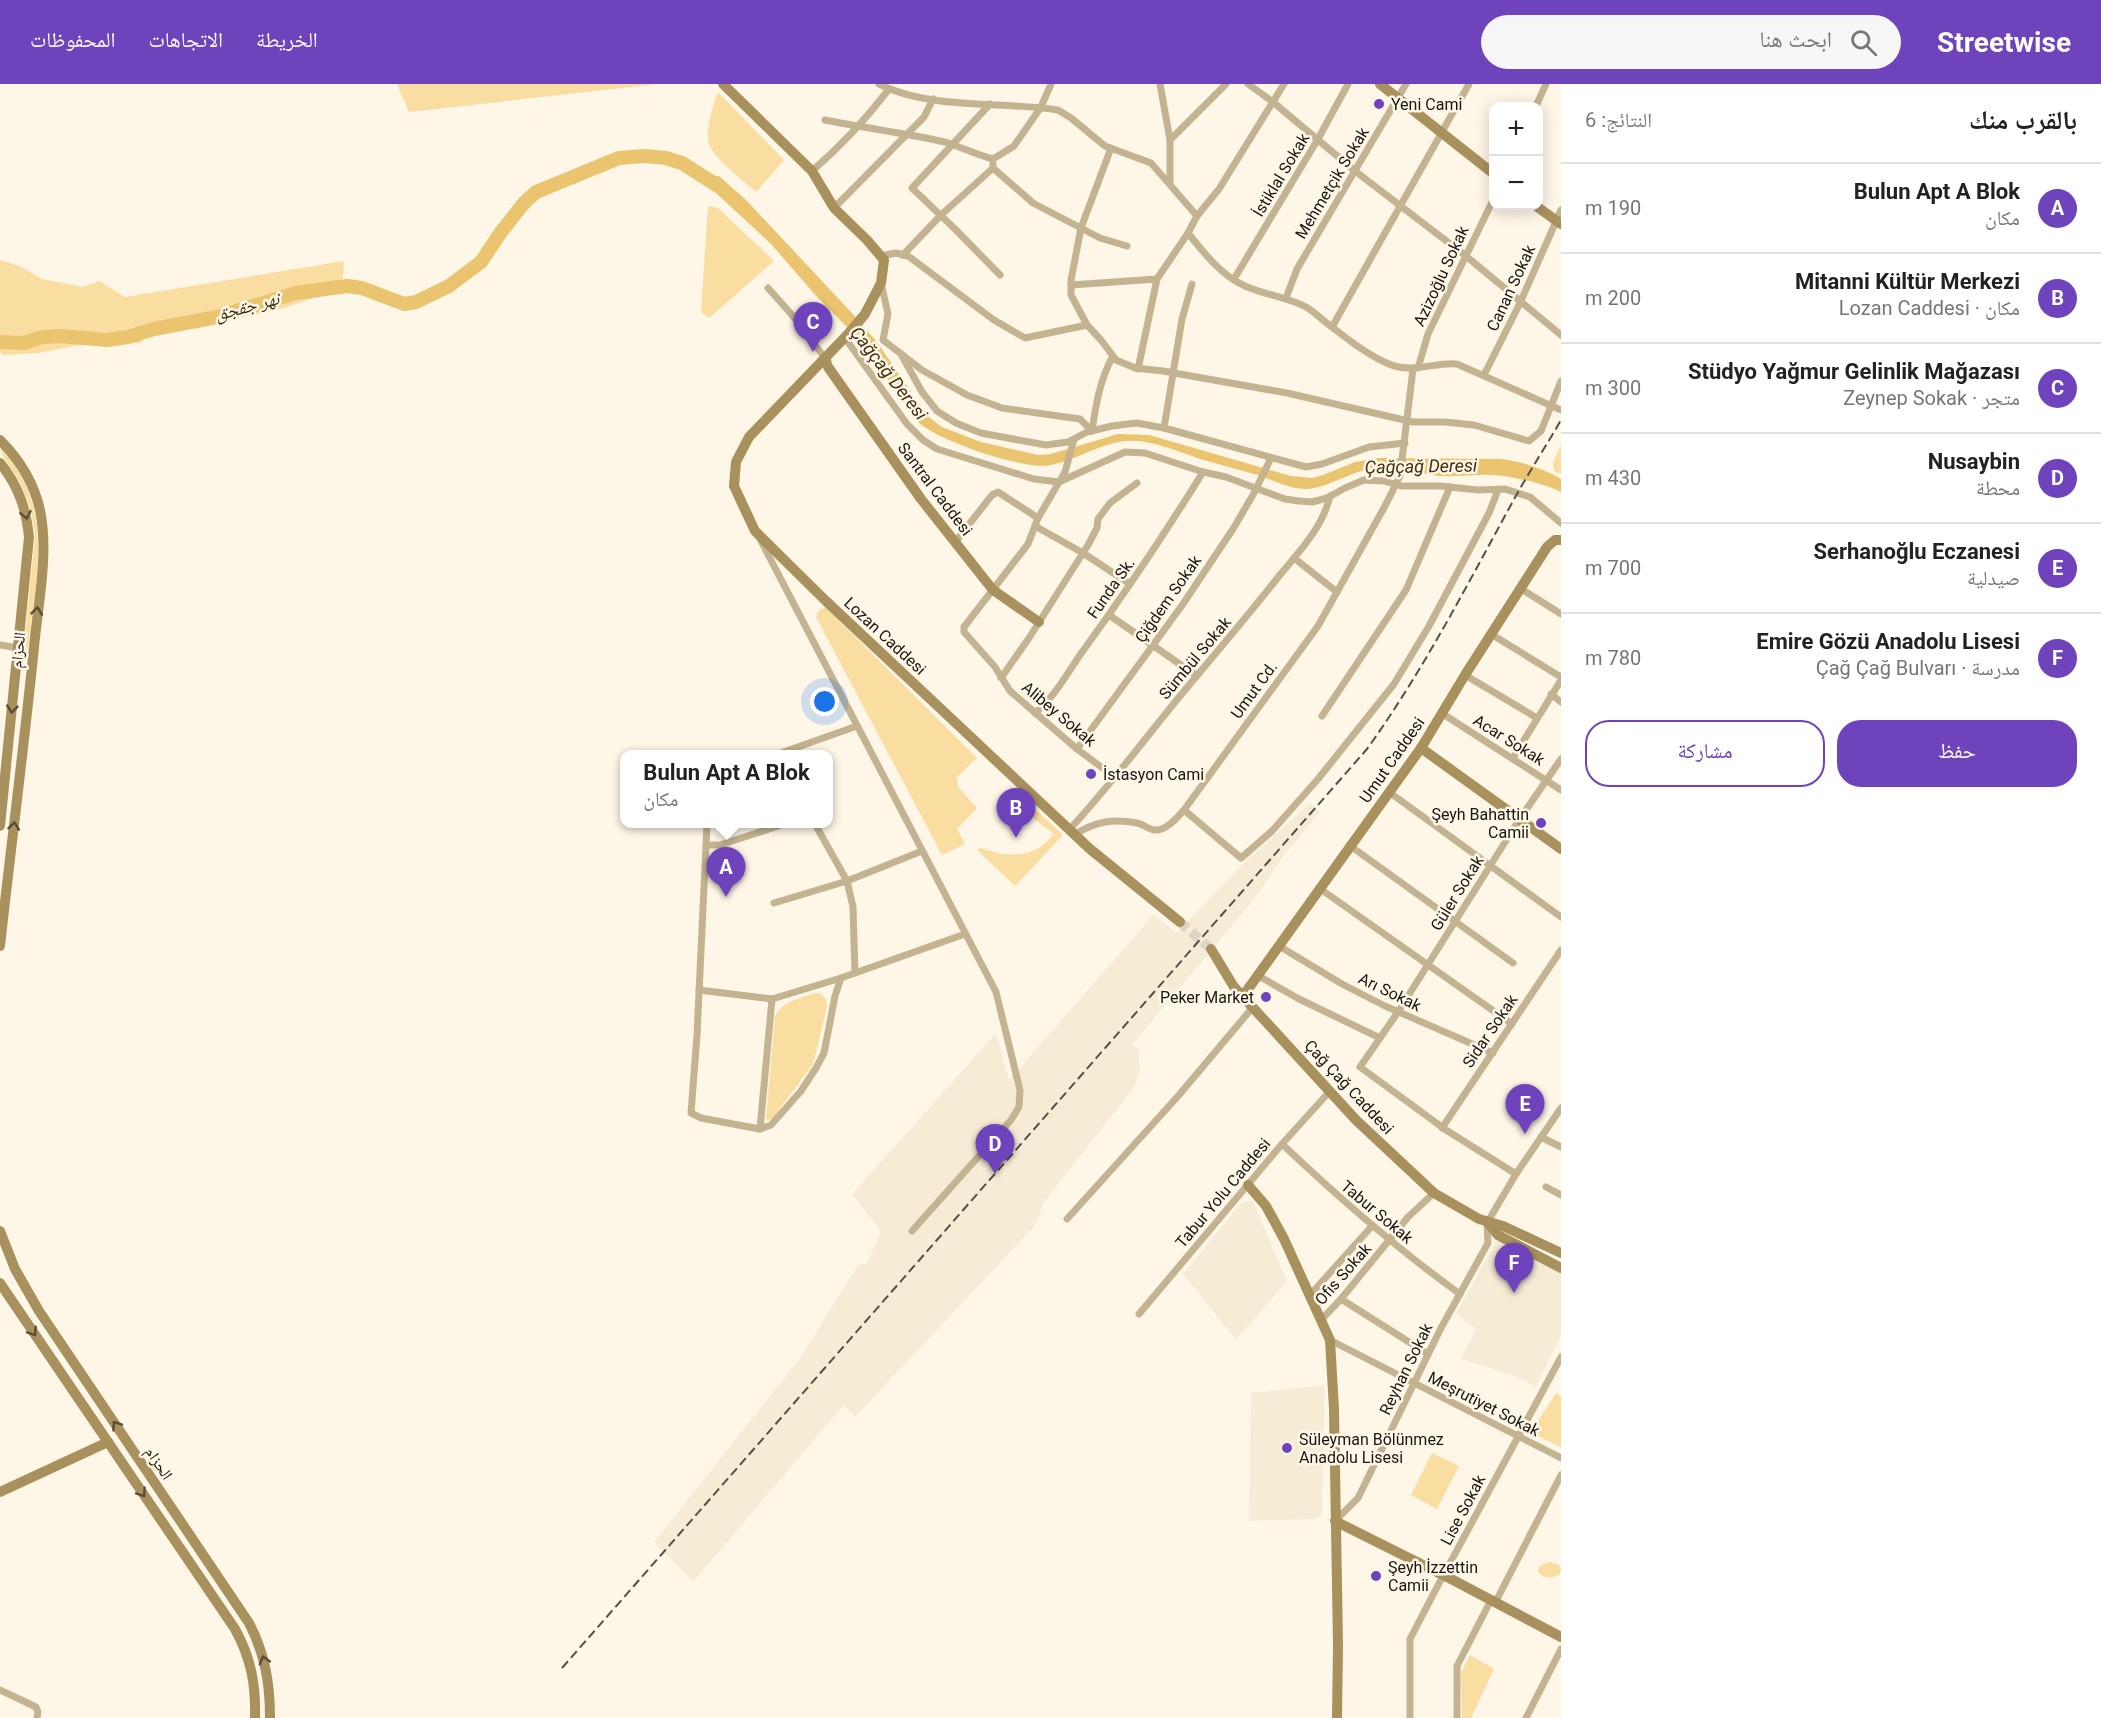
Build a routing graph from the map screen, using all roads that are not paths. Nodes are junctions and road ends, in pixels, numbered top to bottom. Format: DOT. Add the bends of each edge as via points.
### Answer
graph roads {
  1 [pos="723,84"];
  2 [pos="879,84"];
  3 [pos="1051,84"];
  4 [pos="1160,84"];
  5 [pos="1226,84"];
  6 [pos="1248,84"];
  7 [pos="1284,84"];
  8 [pos="1348,84"];
  9 [pos="1380,84"];
  10 [pos="1406,84"];
  11 [pos="1469,84"];
  12 [pos="1546,84"];
  13 [pos="889,89"];
  14 [pos="933,99"];
  15 [pos="1398,99"];
  16 [pos="1273,102"];
  17 [pos="1538,102"];
  18 [pos="990,104"];
  19 [pos="1041,107"];
  20 [pos="825,120"];
  21 [pos="858,127"];
  22 [pos="908,134"];
  23 [pos="1441,134"];
  24 [pos="1170,140"];
  25 [pos="1318,140"];
  26 [pos="953,145"];
  27 [pos="1111,148"];
  28 [pos="993,159"];
  29 [pos="993,168"];
  30 [pos="1489,170"];
  31 [pos="812,171"];
  32 [pos="1355,171"];
  33 [pos="1170,184"];
  34 [pos="1400,206"];
  35 [pos="834,208"];
  36 [pos="1489,208"];
  37 [pos="1543,210"];
  38 [pos="941,215"];
  39 [pos="1197,216"];
  40 [pos="1560,218"];
  41 [pos="1081,228"];
  42 [pos="1188,233"];
  43 [pos="1127,246"];
  44 [pos="903,255"];
  45 [pos="880,256"];
  46 [pos="1466,256"];
  47 [pos="1000,275"];
  48 [pos="1157,279"];
  49 [pos="1234,279"];
  50 [pos="881,283"];
  51 [pos="1192,284"];
  52 [pos="1071,285"];
  53 [pos="768,288"];
  54 [pos="1286,298"];
  55 [pos="1520,303"];
  56 [pos="1087,326"];
  57 [pos="1332,327"];
  58 [pos="847,335"];
  59 [pos="1561,335"];
  60 [pos="901,354"];
  61 [pos="1113,356"];
  62 [pos="825,358"];
  63 [pos="1416,368"];
  64 [pos="1138,369"];
  65 [pos="1173,373"];
  66 [pos="1484,375"];
  67 [pos="1561,381"];
  68 [pos="1550,405"];
  69 [pos="1561,410"];
  70 [pos="1408,421"];
  71 [pos="1164,428"];
  72 [pos="1092,431"];
  73 [pos="1074,439"];
  74 [pos="0,440"];
  75 [pos="1405,443"];
  76 [pos="1270,461"];
  77 [pos="0,463"];
  78 [pos="1203,472"];
  79 [pos="1400,476"];
  80 [pos="1059,482"];
  81 [pos="1137,483"];
  82 [pos="1395,484"];
  83 [pos="1258,485"];
  84 [pos="1450,487"];
  85 [pos="1498,489"];
  86 [pos="1330,496"];
  87 [pos="1038,518"];
  88 [pos="1561,523"];
  89 [pos="1035,526"];
  90 [pos="755,531"];
  91 [pos="1561,540"];
  92 [pos="956,542"];
  93 [pos="1083,553"];
  94 [pos="1293,558"];
  95 [pos="1130,584"];
  96 [pos="1520,588"];
  97 [pos="993,590"];
  98 [pos="1337,592"];
  99 [pos="1561,614"];
  100 [pos="1109,615"];
  101 [pos="1039,622"];
  102 [pos="1491,634"];
  103 [pos="0,645"];
  104 [pos="1153,645"];
  105 [pos="18,650"];
  106 [pos="33,655"];
  107 [pos="1465,675"];
  108 [pos="1197,676"];
  109 [pos="1001,678"];
  110 [pos="1561,678"];
  111 [pos="1551,694"];
  112 [pos="1561,702"];
  113 [pos="1035,713"];
  114 [pos="1443,714"];
  115 [pos="1322,716"];
  116 [pos="1537,718"];
  117 [pos="857,726"];
  118 [pos="1421,748"];
  119 [pos="1077,749"];
  120 [pos="791,750"];
  121 [pos="1513,758"];
  122 [pos="1561,759"];
  123 [pos="1116,778"];
  124 [pos="1546,779"];
  125 [pos="1561,790"];
  126 [pos="1389,792"];
  127 [pos="1184,810"];
  128 [pos="1519,820"];
  129 [pos="0,823"];
  130 [pos="707,828"];
  131 [pos="772,828"];
  132 [pos="817,828"];
  133 [pos="1071,832"];
  134 [pos="706,845"];
  135 [pos="1349,846"];
  136 [pos="1561,849"];
  137 [pos="922,851"];
  138 [pos="1490,866"];
  139 [pos="847,881"];
  140 [pos="1319,888"];
  141 [pos="774,903"];
  142 [pos="1561,918"];
  143 [pos="1456,921"];
  144 [pos="1180,922"];
  145 [pos="965,934"];
  146 [pos="0,946"];
  147 [pos="1279,946"];
  148 [pos="1211,949"];
  149 [pos="1561,950"];
  150 [pos="1513,963"];
  151 [pos="1427,965"];
  152 [pos="855,973"];
  153 [pos="1257,975"];
  154 [pos="842,978"];
  155 [pos="699,990"];
  156 [pos="1243,996"];
  157 [pos="772,999"];
  158 [pos="1253,1006"];
  159 [pos="1398,1012"];
  160 [pos="1512,1024"];
  161 [pos="1380,1038"];
  162 [pos="1492,1053"];
  163 [pos="1330,1091"];
  164 [pos="1561,1108"];
  165 [pos="1442,1128"];
  166 [pos="760,1129"];
  167 [pos="1541,1137"];
  168 [pos="1282,1144"];
  169 [pos="1561,1147"];
  170 [pos="1516,1174"];
  171 [pos="1248,1185"];
  172 [pos="1546,1188"];
  173 [pos="1434,1193"];
  174 [pos="1561,1195"];
  175 [pos="1067,1219"];
  176 [pos="1487,1223"];
  177 [pos="1372,1226"];
  178 [pos="0,1231"];
  179 [pos="912,1231"];
  180 [pos="1389,1240"];
  181 [pos="1561,1253"];
  182 [pos="1561,1268"];
  183 [pos="0,1283"];
  184 [pos="1460,1294"];
  185 [pos="1310,1295"];
  186 [pos="1341,1299"];
  187 [pos="1139,1314"];
  188 [pos="1321,1320"];
  189 [pos="1330,1340"];
  190 [pos="1428,1354"];
  191 [pos="1561,1357"];
  192 [pos="1415,1383"];
  193 [pos="1519,1437"];
  194 [pos="108,1442"];
  195 [pos="1561,1458"];
  196 [pos="1561,1475"];
  197 [pos="0,1492"];
  198 [pos="1335,1521"];
  199 [pos="1444,1575"];
  200 [pos="1493,1601"];
  201 [pos="1561,1636"];
  202 [pos="1561,1649"];
  203 [pos="0,1690"];
  204 [pos="37,1718"];
  205 [pos="255,1718"];
  206 [pos="270,1718"];
  207 [pos="1337,1718"];
  208 [pos="1410,1718"];
  209 [pos="1457,1718"];
  210 [pos="1526,1718"];
  1 -- 31 [label="main road"];
  2 -- 13 [label="street"];
  3 -- 19 [label="street"];
  4 -- 24 [label="street"];
  5 -- 24 [label="street"];
  6 -- 16 [label="street"];
  7 -- 16 [label="street"];
  8 -- 25 [label="street, İstiklal Sokak"];
  9 -- 15 [label="main road"];
  10 -- 15 [label="street, Mehmetçik Sokak"];
  11 -- 23 [label="street"];
  12 -- 17 [label="street"];
  13 -- 14 [label="street"];
  13 -- 21 [label="street"];
  14 -- 18 [label="street"];
  14 -- 22 [label="street" via="924,117"];
  15 -- 23 [label="main road"];
  15 -- 32 [label="street, Mehmetçik Sokak"];
  16 -- 25 [label="street"];
  16 -- 39 [label="street" via="1219,189"];
  18 -- 19 [label="street"];
  18 -- 26 [label="street"];
  19 -- 27 [label="street" via="1058,110"];
  19 -- 28 [label="street" via="1014,146"];
  20 -- 21 [label="street"];
  21 -- 22 [label="street"];
  21 -- 31 [label="street"];
  22 -- 26 [label="street"];
  22 -- 35 [label="street"];
  23 -- 30 [label="main road"];
  23 -- 34 [label="street"];
  24 -- 33 [label="street"];
  25 -- 32 [label="street"];
  25 -- 49 [label="street, İstiklal Sokak"];
  26 -- 28 [label="street"];
  26 -- 38 [label="street" via="912,188"];
  27 -- 33 [label="street" via="1151,163"];
  27 -- 41 [label="street"];
  28 -- 29 [label="street"];
  29 -- 38 [label="street"];
  29 -- 41 [label="street" via="1033,203"];
  31 -- 35 [label="main road"];
  32 -- 34 [label="street"];
  32 -- 54 [label="street, Mehmetçik Sokak" via="1297,270"];
  33 -- 39 [label="street"];
  34 -- 46 [label="street"];
  34 -- 57 [label="street"];
  35 -- 45 [label="main road"];
  36 -- 46 [label="street, Azizoğlu Sokak"];
  37 -- 40 [label="main road"];
  38 -- 44 [label="street"];
  38 -- 47 [label="street"];
  39 -- 42 [label="street"];
  40 -- 55 [label="street, Canan Sokak"];
  41 -- 43 [label="street"];
  41 -- 52 [label="street"];
  42 -- 48 [label="street"];
  42 -- 49 [label="street" via="1208,258"];
  44 -- 45 [label="street"];
  44 -- 56 [label="street" via="1025,338"];
  45 -- 50 [label="main road" via="884,260"];
  46 -- 55 [label="street"];
  46 -- 63 [label="street, Azizoğlu Sokak"];
  48 -- 52 [label="street"];
  48 -- 64 [label="street"];
  49 -- 54 [label="street"];
  50 -- 58 [label="main road, Lozan Caddesi" via="866,314"];
  50 -- 60 [label="street" via="888,314 883,340"];
  51 -- 65 [label="street"];
  52 -- 56 [label="street" via="1071,295"];
  53 -- 62 [label="street"];
  54 -- 57 [label="street" via="1308,308"];
  55 -- 59 [label="street"];
  55 -- 66 [label="street, Canan Sokak"];
  56 -- 61 [label="street"];
  57 -- 63 [label="street" via="1390,365"];
  58 -- 62 [label="main road, Lozan Caddesi"];
  58 -- 80 [label="street" via="923,440 966,458 1034,479"];
  60 -- 72 [label="street" via="967,395 1002,408 1080,419"];
  60 -- 73 [label="street" via="921,392 937,411 956,423 981,433 1046,445"];
  61 -- 64 [label="street"];
  61 -- 72 [label="street" via="1097,397"];
  62 -- 90 [label="main road, Lozan Caddesi" via="749,436 736,462 734,486"];
  62 -- 92 [label="main road, Santral Caddesi" via="888,453"];
  63 -- 66 [label="street" via="1457,364"];
  63 -- 70 [label="street, Azizoğlu Sokak"];
  64 -- 65 [label="street"];
  65 -- 70 [label="street" via="1287,393"];
  65 -- 71 [label="street"];
  66 -- 68 [label="street"];
  67 -- 68 [label="street"];
  68 -- 69 [label="street"];
  68 -- 70 [label="street" via="1541,431 1529,441 1474,425"];
  70 -- 75 [label="street, Azizoğlu Sokak"];
  71 -- 72 [label="street" via="1137,423"];
  71 -- 76 [label="street"];
  72 -- 73 [label="street"];
  73 -- 80 [label="street, Alibey Sokak"];
  106 -- 74 [label="main road, الحزام, one-way" via="42,523 25,471"];
  75 -- 76 [label="street" via="1369,447 1306,467"];
  75 -- 79 [label="street, Azizoğlu Sokak"];
  76 -- 83 [label="street, Çiğdem Sokak"];
  77 -- 105 [label="main road, الحزام, one-way" via="26,510 29,537"];
  78 -- 80 [label="street" via="1145,453 1125,452"];
  78 -- 83 [label="street"];
  78 -- 95 [label="street, Funda Sk."];
  79 -- 82 [label="street, Umut Cd."];
  80 -- 87 [label="street, Alibey Sokak"];
  81 -- 93 [label="street" via="1110,503"];
  82 -- 84 [label="street"];
  82 -- 86 [label="street" via="1364,480"];
  82 -- 98 [label="street, Umut Cd."];
  83 -- 86 [label="street" via="1285,499 1312,502"];
  83 -- 104 [label="street, Çiğdem Sokak" via="1233,529"];
  84 -- 85 [label="street"];
  84 -- 115 [label="street" via="1406,590"];
  85 -- 88 [label="street" via="1530,497"];
  85 -- 127 [label="street" via="1435,616 1394,684 1272,831 1241,858"];
  86 -- 94 [label="street, Sümbül Sokak" via="1328,508"];
  87 -- 89 [label="street, Alibey Sokak"];
  87 -- 92 [label="street" via="998,492"];
  89 -- 93 [label="street"];
  89 -- 97 [label="street, Alibey Sokak" via="1028,544"];
  90 -- 117 [label="street"];
  90 -- 133 [label="main road, Lozan Caddesi"];
  91 -- 96 [label="main road, Umut Caddesi" via="1547,547"];
  92 -- 97 [label="main road, Santral Caddesi"];
  93 -- 95 [label="street"];
  93 -- 101 [label="street"];
  94 -- 98 [label="street"];
  94 -- 108 [label="street, Sümbül Sokak"];
  95 -- 100 [label="street, Funda Sk."];
  96 -- 99 [label="street"];
  96 -- 102 [label="main road, Umut Caddesi"];
  97 -- 101 [label="main road, Santral Caddesi"];
  97 -- 109 [label="street, Alibey Sokak" via="964,632"];
  98 -- 127 [label="street, Umut Cd." via="1317,626"];
  100 -- 104 [label="street"];
  100 -- 113 [label="street, Funda Sk."];
  101 -- 109 [label="street"];
  102 -- 107 [label="main road, Umut Caddesi"];
  102 -- 110 [label="street"];
  103 -- 105 [label="street"];
  104 -- 108 [label="street"];
  104 -- 119 [label="street, Çiğdem Sokak"];
  105 -- 106 [label="main road"];
  105 -- 129 [label="main road, الحزام, one-way"];
  146 -- 106 [label="main road, الحزام, one-way"];
  107 -- 114 [label="main road, Umut Caddesi"];
  107 -- 116 [label="street"];
  108 -- 123 [label="street, Sümbül Sokak"];
  109 -- 113 [label="street, Alibey Sokak"];
  110 -- 111 [label="street"];
  111 -- 112 [label="street"];
  111 -- 116 [label="street"];
  113 -- 119 [label="street, Alibey Sokak"];
  114 -- 118 [label="main road, Umut Caddesi"];
  114 -- 121 [label="street, Acar Sokak"];
  116 -- 121 [label="street"];
  117 -- 120 [label="street"];
  117 -- 137 [label="street"];
  118 -- 126 [label="main road, Umut Caddesi"];
  118 -- 128 [label="main road"];
  119 -- 123 [label="street, Alibey Sokak"];
  121 -- 124 [label="street, Acar Sokak"];
  122 -- 124 [label="street, Güler Sokak"];
  123 -- 133 [label="street, Sümbül Sokak"];
  124 -- 125 [label="street, Acar Sokak"];
  124 -- 128 [label="street, Güler Sokak"];
  126 -- 135 [label="main road, Umut Caddesi"];
  126 -- 138 [label="street"];
  127 -- 133 [label="street, Umut Cd." via="1162,829 1106,820"];
  128 -- 136 [label="main road"];
  128 -- 138 [label="street, Güler Sokak"];
  130 -- 134 [label="street"];
  131 -- 134 [label="street" via="720,845"];
  132 -- 139 [label="street"];
  133 -- 144 [label="main road, Lozan Caddesi"];
  134 -- 155 [label="street"];
  135 -- 140 [label="main road, Umut Caddesi"];
  135 -- 143 [label="street"];
  137 -- 139 [label="street"];
  137 -- 145 [label="street"];
  138 -- 142 [label="street"];
  138 -- 143 [label="street, Güler Sokak"];
  139 -- 141 [label="street"];
  139 -- 152 [label="street" via="853,907"];
  140 -- 147 [label="main road, Umut Caddesi"];
  140 -- 151 [label="street"];
  143 -- 150 [label="street"];
  143 -- 151 [label="street, Güler Sokak"];
  145 -- 152 [label="street"];
  145 -- 179 [label="street" via="996,992 1020,1090 1018,1107 1011,1120"];
  147 -- 153 [label="main road, Umut Caddesi"];
  147 -- 159 [label="street, Arı Sokak"];
  148 -- 156 [label="main road, Çağ Çağ Caddesi"];
  149 -- 160 [label="street, Sidar Sokak"];
  151 -- 159 [label="street, Güler Sokak"];
  151 -- 160 [label="street"];
  152 -- 154 [label="street"];
  153 -- 156 [label="main road, Umut Caddesi"];
  153 -- 161 [label="street"];
  154 -- 157 [label="street"];
  154 -- 166 [label="street" via="824,1053 816,1068 778,1118"];
  155 -- 157 [label="street"];
  155 -- 166 [label="street" via="691,1113"];
  156 -- 158 [label="main road, Çağ Çağ Caddesi"];
  157 -- 166 [label="street"];
  158 -- 163 [label="main road, Çağ Çağ Caddesi"];
  158 -- 175 [label="street"];
  159 -- 161 [label="street, Güler Sokak"];
  159 -- 162 [label="street, Arı Sokak"];
  160 -- 162 [label="street, Sidar Sokak"];
  161 -- 165 [label="street, Güler Sokak" via="1360,1066"];
  162 -- 165 [label="street, Sidar Sokak"];
  163 -- 168 [label="street, Tabur Yolu Caddesi"];
  163 -- 173 [label="main road, Çağ Çağ Caddesi"];
  164 -- 167 [label="street"];
  165 -- 170 [label="street"];
  167 -- 169 [label="street"];
  167 -- 170 [label="street"];
  168 -- 171 [label="street, Tabur Yolu Caddesi"];
  168 -- 177 [label="street, Tabur Sokak"];
  170 -- 176 [label="street"];
  171 -- 185 [label="main road" via="1266,1206"];
  171 -- 187 [label="street, Tabur Yolu Caddesi"];
  172 -- 174 [label="street"];
  173 -- 176 [label="main road, Çağ Çağ Caddesi"];
  173 -- 180 [label="street, Ofis Sokak"];
  176 -- 181 [label="main road" via="1503,1226"];
  176 -- 182 [label="main road" via="1498,1235"];
  176 -- 184 [label="street, Reyhan Sokak" via="1488,1243"];
  177 -- 180 [label="street, Tabur Sokak"];
  177 -- 185 [label="street"];
  206 -- 178 [label="main road, الحزام, one-way" via="267,1670 249,1623 39,1311 15,1269"];
  180 -- 184 [label="street, Tabur Sokak"];
  180 -- 186 [label="street, Ofis Sokak"];
  183 -- 194 [label="main road, الحزام, one-way"];
  184 -- 190 [label="street, Reyhan Sokak"];
  185 -- 188 [label="main road"];
  186 -- 188 [label="street, Ofis Sokak"];
  186 -- 190 [label="street"];
  188 -- 189 [label="main road"];
  189 -- 192 [label="street, Meşrutiyet Sokak"];
  189 -- 198 [label="main road"];
  190 -- 192 [label="street, Reyhan Sokak"];
  191 -- 193 [label="street, Lise Sokak"];
  192 -- 193 [label="street, Meşrutiyet Sokak"];
  192 -- 198 [label="street, Reyhan Sokak" via="1358,1498"];
  193 -- 195 [label="street, Meşrutiyet Sokak"];
  193 -- 199 [label="street, Lise Sokak"];
  194 -- 197 [label="main road"];
  194 -- 205 [label="main road, الحزام, one-way" via="242,1642 255,1683"];
  196 -- 200 [label="street"];
  198 -- 199 [label="main road"];
  198 -- 207 [label="main road"];
  199 -- 200 [label="main road"];
  199 -- 208 [label="street, Lise Sokak" via="1410,1639"];
  200 -- 201 [label="main road"];
  200 -- 209 [label="street" via="1457,1666"];
  202 -- 210 [label="street"];
  203 -- 204 [label="street" via="36,1707"];
}
